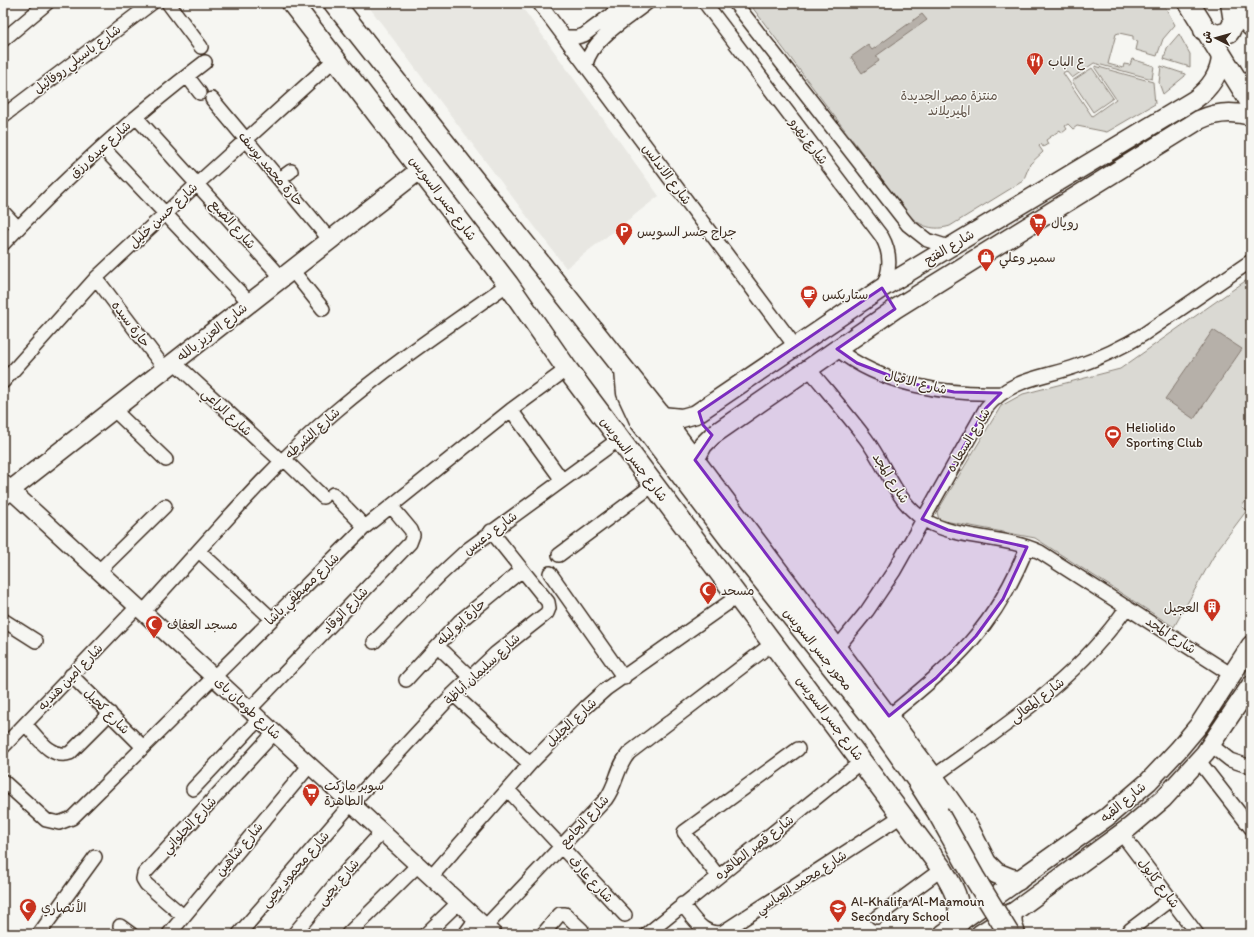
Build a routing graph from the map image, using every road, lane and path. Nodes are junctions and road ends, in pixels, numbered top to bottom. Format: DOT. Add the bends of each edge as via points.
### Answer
graph roads {
  1 [pos="152,3"];
  2 [pos="168,3"];
  3 [pos="292,3"];
  4 [pos="334,3"];
  5 [pos="539,3"];
  6 [pos="627,3"];
  7 [pos="648,3"];
  8 [pos="705,3"];
  9 [pos="735,3"];
  10 [pos="1189,3"];
  11 [pos="1233,3"];
  12 [pos="43,4"];
  13 [pos="1251,26"];
  14 [pos="1204,30"];
  15 [pos="565,37"];
  16 [pos="3,40"];
  17 [pos="201,46"];
  18 [pos="1221,56"];
  19 [pos="334,60"];
  20 [pos="205,62"];
  21 [pos="586,64"];
  22 [pos="187,76"];
  23 [pos="1194,100"];
  24 [pos="1251,103"];
  25 [pos="3,116"];
  26 [pos="1251,116"];
  27 [pos="136,117"];
  28 [pos="1206,117"];
  29 [pos="247,139"];
  30 [pos="102,147"];
  31 [pos="421,169"];
  32 [pos="291,171"];
  33 [pos="280,179"];
  34 [pos="197,184"];
  35 [pos="3,212"];
  36 [pos="166,213"];
  37 [pos="18,228"];
  38 [pos="330,240"];
  39 [pos="3,244"];
  40 [pos="950,247"];
  41 [pos="1251,261"];
  42 [pos="287,274"];
  43 [pos="96,278"];
  44 [pos="508,284"];
  45 [pos="882,288"];
  46 [pos="250,303"];
  47 [pos="324,309"];
  48 [pos="895,310"];
  49 [pos="795,346"];
  50 [pos="837,349"];
  51 [pos="169,365"];
  52 [pos="567,369"];
  53 [pos="809,369"];
  54 [pos="625,371"];
  55 [pos="3,382"];
  56 [pos="1000,393"];
  57 [pos="113,409"];
  58 [pos="511,410"];
  59 [pos="599,412"];
  60 [pos="699,412"];
  61 [pos="661,416"];
  62 [pos="713,435"];
  63 [pos="620,439"];
  64 [pos="166,460"];
  65 [pos="282,460"];
  66 [pos="695,460"];
  67 [pos="562,480"];
  68 [pos="653,485"];
  69 [pos="5,489"];
  70 [pos="165,506"];
  71 [pos="391,506"];
  72 [pos="922,519"];
  73 [pos="365,527"];
  74 [pos="491,531"];
  75 [pos="1027,546"];
  76 [pos="199,551"];
  77 [pos="559,554"];
  78 [pos="522,570"];
  79 [pos="99,571"];
  80 [pos="550,573"];
  81 [pos="738,596"];
  82 [pos="1127,607"];
  83 [pos="140,609"];
  84 [pos="271,618"];
  85 [pos="3,620"];
  86 [pos="36,640"];
  87 [pos="374,642"];
  88 [pos="773,642"];
  89 [pos="1251,645"];
  90 [pos="837,648"];
  91 [pos="444,652"];
  92 [pos="1232,674"];
  93 [pos="71,675"];
  94 [pos="214,676"];
  95 [pos="470,677"];
  96 [pos="624,678"];
  97 [pos="406,680"];
  98 [pos="1251,686"];
  99 [pos="453,694"];
  100 [pos="110,713"];
  101 [pos="254,714"];
  102 [pos="889,716"];
  103 [pos="25,724"];
  104 [pos="274,733"];
  105 [pos="1211,745"];
  106 [pos="3,747"];
  107 [pos="143,747"];
  108 [pos="798,749"];
  109 [pos="862,761"];
  110 [pos="1199,761"];
  111 [pos="530,764"];
  112 [pos="310,765"];
  113 [pos="1251,767"];
  114 [pos="933,777"];
  115 [pos="3,781"];
  116 [pos="193,789"];
  117 [pos="508,790"];
  118 [pos="351,804"];
  119 [pos="903,815"];
  120 [pos="933,815"];
  121 [pos="1251,828"];
  122 [pos="382,832"];
  123 [pos="1121,833"];
  124 [pos="561,846"];
  125 [pos="979,849"];
  126 [pos="96,857"];
  127 [pos="418,865"];
  128 [pos="942,869"];
  129 [pos="718,876"];
  130 [pos="431,877"];
  131 [pos="1018,880"];
  132 [pos="1171,899"];
  133 [pos="458,903"];
  134 [pos="682,904"];
  135 [pos="1011,914"];
  136 [pos="182,915"];
  137 [pos="625,915"];
  138 [pos="877,917"];
  139 [pos="484,926"];
  140 [pos="951,928"];
  141 [pos="582,930"];
  142 [pos="1130,930"];
  143 [pos="39,934"];
  144 [pos="169,934"];
  145 [pos="238,934"];
  146 [pos="294,934"];
  147 [pos="348,934"];
  148 [pos="426,934"];
  149 [pos="465,934"];
  150 [pos="543,934"];
  151 [pos="647,934"];
  152 [pos="980,934"];
  153 [pos="994,934"];
  154 [pos="1009,934"];
  155 [pos="1015,934"];
  156 [pos="1197,934"];
  1 -- 25 [label="street, شارع باسيلي روفائيل"];
  2 -- 17 [label="street"];
  3 -- 19 [label="main road, شارع جسر السويس"];
  4 -- 54 [label="main road"];
  5 -- 15 [label="street, شارع الاندلس"];
  6 -- 15 [label="street" via="587,33 577,37"];
  7 -- 21 [label="street" via="596,44 589,53"];
  8 -- 45 [label="street, شارع نهرو" via="882,237 889,265"];
  9 -- 40 [label="street, شارع نهرو" via="908,225 922,238"];
  10 -- 14 [label="main road"];
  11 -- 13 [label="main road"];
  11 -- 14 [label="main road" via="1234,22 1229,32 1214,35"];
  12 -- 16 [label="street"];
  14 -- 18 [label="main road"];
  15 -- 21 [label="street, شارع الاندلس"];
  18 -- 23 [label="main road, شارع الفتح" via="1213,81"];
  18 -- 24 [label="main road"];
  19 -- 29 [label="street, شارع حسن خليل"];
  19 -- 31 [label="main road, شارع جسر السويس"];
  20 -- 22 [label="street, شارع عبده رزق"];
  21 -- 49 [label="street, شارع الاندلس"];
  22 -- 27 [label="street, شارع عبده رزق"];
  22 -- 29 [label="street, حارة محمد يوسف"];
  23 -- 28 [label="main road" via="1201,105"];
  23 -- 40 [label="main road, شارع الفتح"];
  26 -- 28 [label="main road, شارع الفتح" via="1228,113"];
  27 -- 30 [label="street, شارع عبده رزق"];
  27 -- 34 [label="street, شارع الضبع"];
  28 -- 48 [label="main road, شارع الفتح"];
  29 -- 33 [label="street, حارة محمد يوسف"];
  29 -- 34 [label="street, شارع حسن خليل"];
  30 -- 36 [label="street"];
  30 -- 37 [label="street, شارع عبده رزق"];
  31 -- 38 [label="main road, شارع العزيز بالله"];
  31 -- 44 [label="main road, شارع جسر السويس"];
  32 -- 33 [label="street"];
  33 -- 38 [label="street, حارة محمد يوسف"];
  34 -- 36 [label="street, شارع حسن خليل"];
  34 -- 42 [label="street, شارع الضبع"];
  35 -- 37 [label="street"];
  36 -- 43 [label="street, شارع حسن خليل"];
  36 -- 46 [label="street"];
  37 -- 39 [label="street, شارع عبده رزق"];
  38 -- 42 [label="main road, شارع العزيز بالله"];
  40 -- 45 [label="main road, شارع الفتح"];
  41 -- 56 [label="street, شارع السعاده" via="1125,345 1076,366 1020,382"];
  42 -- 46 [label="main road, شارع العزيز بالله"];
  42 -- 47 [label="street, شارع الضبع"];
  43 -- 51 [label="street, حارة سيده"];
  43 -- 55 [label="street, شارع حسن خليل"];
  44 -- 52 [label="main road, شارع جسر السويس"];
  44 -- 65 [label="street, شارع الشرطه" via="380,375"];
  45 -- 48 [label="main road"];
  45 -- 49 [label="main road, شارع الفتح"];
  46 -- 51 [label="main road, شارع العزيز بالله"];
  48 -- 50 [label="main road, شارع الفتح"];
  49 -- 60 [label="main road, شارع الفتح"];
  50 -- 53 [label="main road, شارع الفتح"];
  50 -- 56 [label="street, شارع الاقبال" via="857,363 909,383 954,392"];
  51 -- 57 [label="main road, شارع العزيز بالله"];
  51 -- 65 [label="street, شارع الراعي"];
  52 -- 58 [label="street, شارع مصطفي باشا"];
  52 -- 59 [label="main road, شارع جسر السويس"];
  53 -- 62 [label="main road, شارع الفتح"];
  53 -- 72 [label="street, شارع المجد" via="866,439 903,501"];
  54 -- 61 [label="main road"];
  54 -- 120 [label="main road, محور جسر السويس" via="627,393 640,422 873,718 917,780"];
  56 -- 72 [label="street, شارع السعاده" via="986,408"];
  57 -- 64 [label="street"];
  57 -- 69 [label="main road, شارع العزيز بالله"];
  58 -- 67 [label="street"];
  58 -- 71 [label="street, شارع مصطفي باشا"];
  59 -- 63 [label="main road, شارع جسر السويس"];
  59 -- 120 [label="main road, محور جسر السويس" via="614,416 631,429"];
  60 -- 61 [label="main road, شارع الفتح" via="682,418"];
  60 -- 62 [label="main road" via="703,425"];
  61 -- 66 [label="main road"];
  62 -- 66 [label="main road, شارع الفتح" via="703,445"];
  63 -- 67 [label="street, شارع دعبس"];
  63 -- 68 [label="main road, شارع جسر السويس"];
  65 -- 73 [label="street, شارع الراعي"];
  65 -- 76 [label="street, شارع الشرطه"];
  66 -- 90 [label="main road"];
  67 -- 74 [label="street, شارع دعبس"];
  68 -- 77 [label="street"];
  68 -- 81 [label="main road, شارع جسر السويس"];
  69 -- 79 [label="street, شارع طومان باى"];
  70 -- 79 [label="street"];
  71 -- 73 [label="street, شارع مصطفي باشا"];
  71 -- 101 [label="street, شارع الوقاد" via="411,530 413,535 410,543"];
  72 -- 75 [label="street, شارع المجد" via="948,530"];
  72 -- 90 [label="street, شارع السعاده" via="884,586"];
  73 -- 84 [label="street, شارع مصطفي باشا"];
  74 -- 78 [label="street, شارع سليمان أباظة"];
  74 -- 87 [label="street, شارع دعبس" via="449,567"];
  75 -- 82 [label="street, شارع المجد" via="1048,556"];
  75 -- 102 [label="street" via="1003,599 976,636 936,678"];
  76 -- 83 [label="street, شارع الشرطه"];
  76 -- 84 [label="street"];
  78 -- 95 [label="street, شارع سليمان أباظة" via="548,602 549,611"];
  78 -- 97 [label="street, حارة ابو ليله" via="460,621"];
  79 -- 83 [label="street, شارع طومان باى"];
  80 -- 96 [label="street"];
  81 -- 88 [label="main road, شارع جسر السويس"];
  81 -- 96 [label="street, شارع الجليل"];
  82 -- 92 [label="street, شارع المجد"];
  82 -- 114 [label="street, شارع المعالى" via="1095,649 1058,685"];
  83 -- 93 [label="street, شارع امين هنديه"];
  83 -- 94 [label="street, شارع طومان باى"];
  84 -- 94 [label="street, شارع مصطفي باشا"];
  85 -- 86 [label="street"];
  88 -- 109 [label="main road, شارع جسر السويس"];
  88 -- 124 [label="street, شارع الجامع" via="629,753 621,764 609,794"];
  89 -- 92 [label="main road, شارع القبه"];
  90 -- 102 [label="main road"];
  91 -- 95 [label="street"];
  92 -- 131 [label="main road, شارع القبه" via="1195,729 1148,782 1107,817"];
  93 -- 100 [label="street, شارع كحيل"];
  93 -- 103 [label="street, شارع امين هنديه"];
  94 -- 101 [label="street, شارع طومان باى"];
  94 -- 107 [label="street, شارع مصطفي باشا"];
  95 -- 99 [label="street, شارع سليمان أباظة"];
  96 -- 111 [label="street, شارع الجليل" via="606,689 586,707"];
  98 -- 105 [label="main road, شارع القبه"];
  99 -- 111 [label="street"];
  99 -- 118 [label="street, شارع سليمان أباظة"];
  100 -- 103 [label="street" via="65,755 54,753"];
  100 -- 107 [label="street, شارع كحيل"];
  101 -- 104 [label="street, شارع طومان باى"];
  101 -- 116 [label="street, شارع الوقاد"];
  102 -- 114 [label="main road"];
  103 -- 106 [label="street, شارع امين هنديه"];
  104 -- 112 [label="street, شارع طومان باى"];
  104 -- 136 [label="street, شارع الحلواني" via="144,874 146,884"];
  105 -- 110 [label="main road, شارع القبه"];
  105 -- 113 [label="street" via="1230,760"];
  107 -- 115 [label="street, شارع مصطفي باشا" via="72,818 59,823 41,816"];
  108 -- 129 [label="street" via="684,832"];
  109 -- 119 [label="main road, شارع جسر السويس"];
  109 -- 129 [label="street, شارع قصر الطاهره"];
  110 -- 121 [label="street"];
  110 -- 123 [label="main road, شارع القبه" via="1162,799"];
  111 -- 117 [label="street, شارع الجليل"];
  112 -- 118 [label="street, شارع طومان باى"];
  112 -- 136 [label="street, شارع شاهين"];
  114 -- 125 [label="main road" via="968,827"];
  117 -- 124 [label="street, شارع عارف"];
  117 -- 130 [label="street, شارع الجليل"];
  118 -- 122 [label="street, شارع طومان باى"];
  118 -- 145 [label="street, شارع محمود يحيى"];
  119 -- 128 [label="main road, شارع جسر السويس"];
  119 -- 134 [label="street, شارع محمد العباسي" via="723,932 705,931"];
  120 -- 153 [label="main road, محور جسر السويس"];
  120 -- 154 [label="main road, محور جسر السويس, bridge"];
  122 -- 127 [label="street, شارع طومان باى"];
  122 -- 146 [label="street, شارع يحيى"];
  123 -- 132 [label="street, شارع كابول"];
  123 -- 135 [label="main road, شارع القبه"];
  124 -- 137 [label="street, شارع عارف"];
  124 -- 139 [label="street, شارع الجامع"];
  125 -- 128 [label="main road" via="978,860 968,872 957,875"];
  125 -- 131 [label="main road" via="986,863 996,873"];
  126 -- 143 [label="street"];
  127 -- 130 [label="street, شارع طومان باى"];
  127 -- 147 [label="street"];
  128 -- 138 [label="street"];
  128 -- 140 [label="main road, شارع جسر السويس" via="957,894 959,906"];
  129 -- 134 [label="street, شارع قصر الطاهره"];
  130 -- 133 [label="street, شارع طومان باى"];
  131 -- 140 [label="main road, شارع القبه"];
  132 -- 142 [label="street"];
  132 -- 156 [label="street, شارع كابول"];
  133 -- 139 [label="street, شارع طومان باى"];
  133 -- 148 [label="street"];
  134 -- 151 [label="street, شارع قصر الطاهره"];
  135 -- 152 [label="main road, شارع القبه"];
  135 -- 155 [label="main road"];
  136 -- 144 [label="street, شارع شاهين"];
  139 -- 149 [label="street"];
  141 -- 150 [label="street" via="565,914 560,914"];
}
